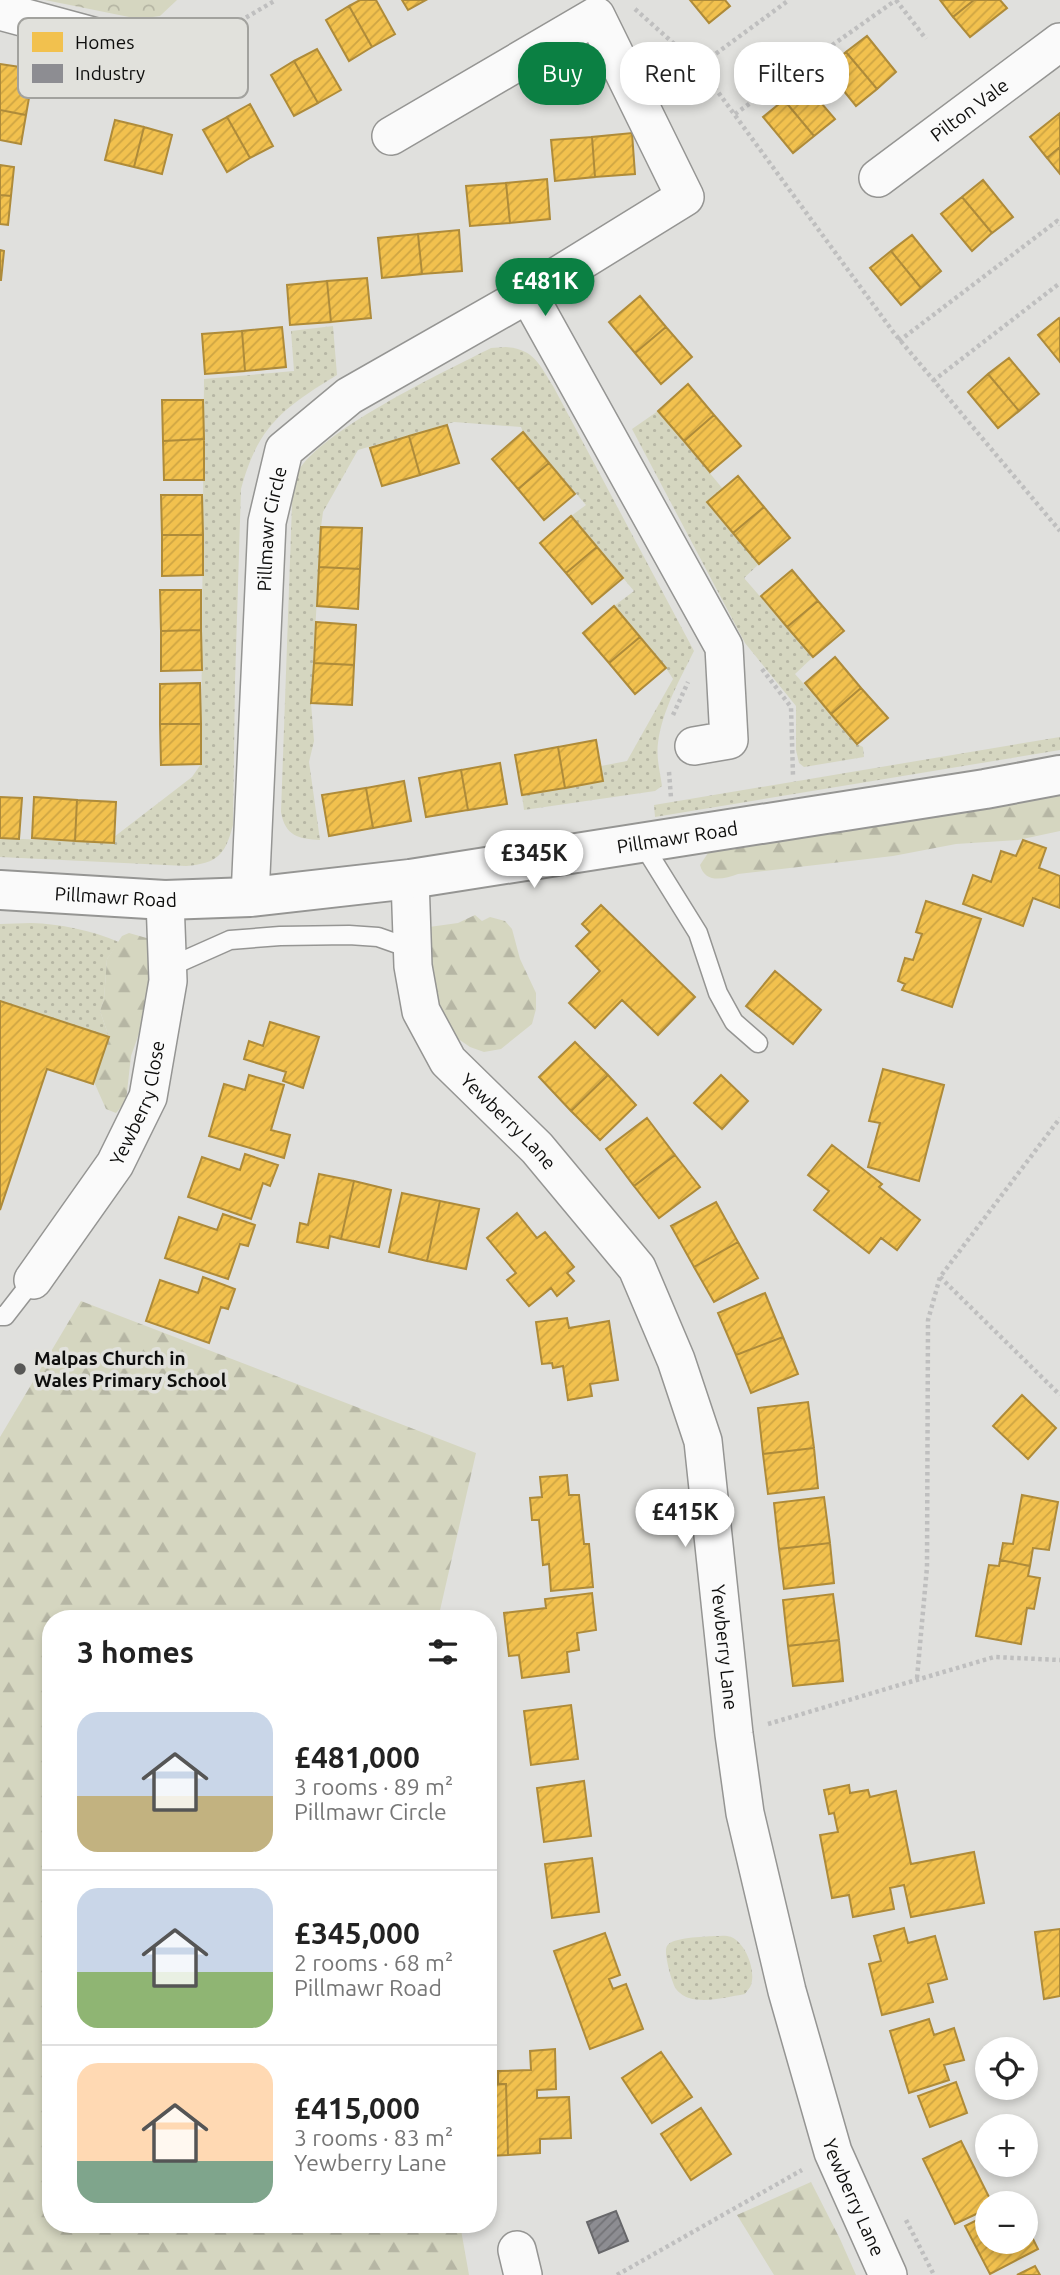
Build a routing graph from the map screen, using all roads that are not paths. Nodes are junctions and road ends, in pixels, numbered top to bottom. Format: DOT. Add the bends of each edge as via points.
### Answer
graph roads {
  1 [pos="0,11"];
  2 [pos="26,18"];
  3 [pos="1060,41"];
  4 [pos="391,136"];
  5 [pos="878,178"];
  6 [pos="528,294"];
  7 [pos="683,733"];
  8 [pos="1060,775"];
  9 [pos="642,843"];
  10 [pos="410,879"];
  11 [pos="0,890"];
  12 [pos="250,897"];
  13 [pos="165,900"];
  14 [pos="417,951"];
  15 [pos="167,968"];
  16 [pos="758,1043"];
  17 [pos="33,1280"];
  18 [pos="0,1316"];
  19 [pos="888,2275"];
  1 -- 2 [label="street"];
  3 -- 5 [label="street, Pilton Vale"];
  4 -- 6 [label="street, Pillmawr Circle" via="596,16 685,197"];
  6 -- 7 [label="street" via="724,647 729,740"];
  6 -- 12 [label="street, Pillmawr Circle" via="349,396 284,450 267,522"];
  8 -- 9 [label="street, Pillmawr Road"];
  9 -- 10 [label="street, Pillmawr Road"];
  9 -- 16 [label="lane" via="698,933 718,993 734,1021"];
  10 -- 12 [label="street, Pillmawr Road"];
  10 -- 14 [label="street, Yewberry Lane"];
  11 -- 13 [label="street, Pillmawr Road"];
  12 -- 13 [label="street, Pillmawr Road"];
  13 -- 15 [label="street, Yewberry Close"];
  14 -- 15 [label="lane" via="378,937 280,936 230,940"];
  14 -- 19 [label="street, Yewberry Lane" via="413,967 421,1012 448,1061 537,1148 637,1268 676,1360 703,1441 745,1813 787,1992 833,2152"];
  15 -- 17 [label="street, Yewberry Close" via="148,1097 115,1164"];
  17 -- 18 [label="lane" via="5,1316"];
}
